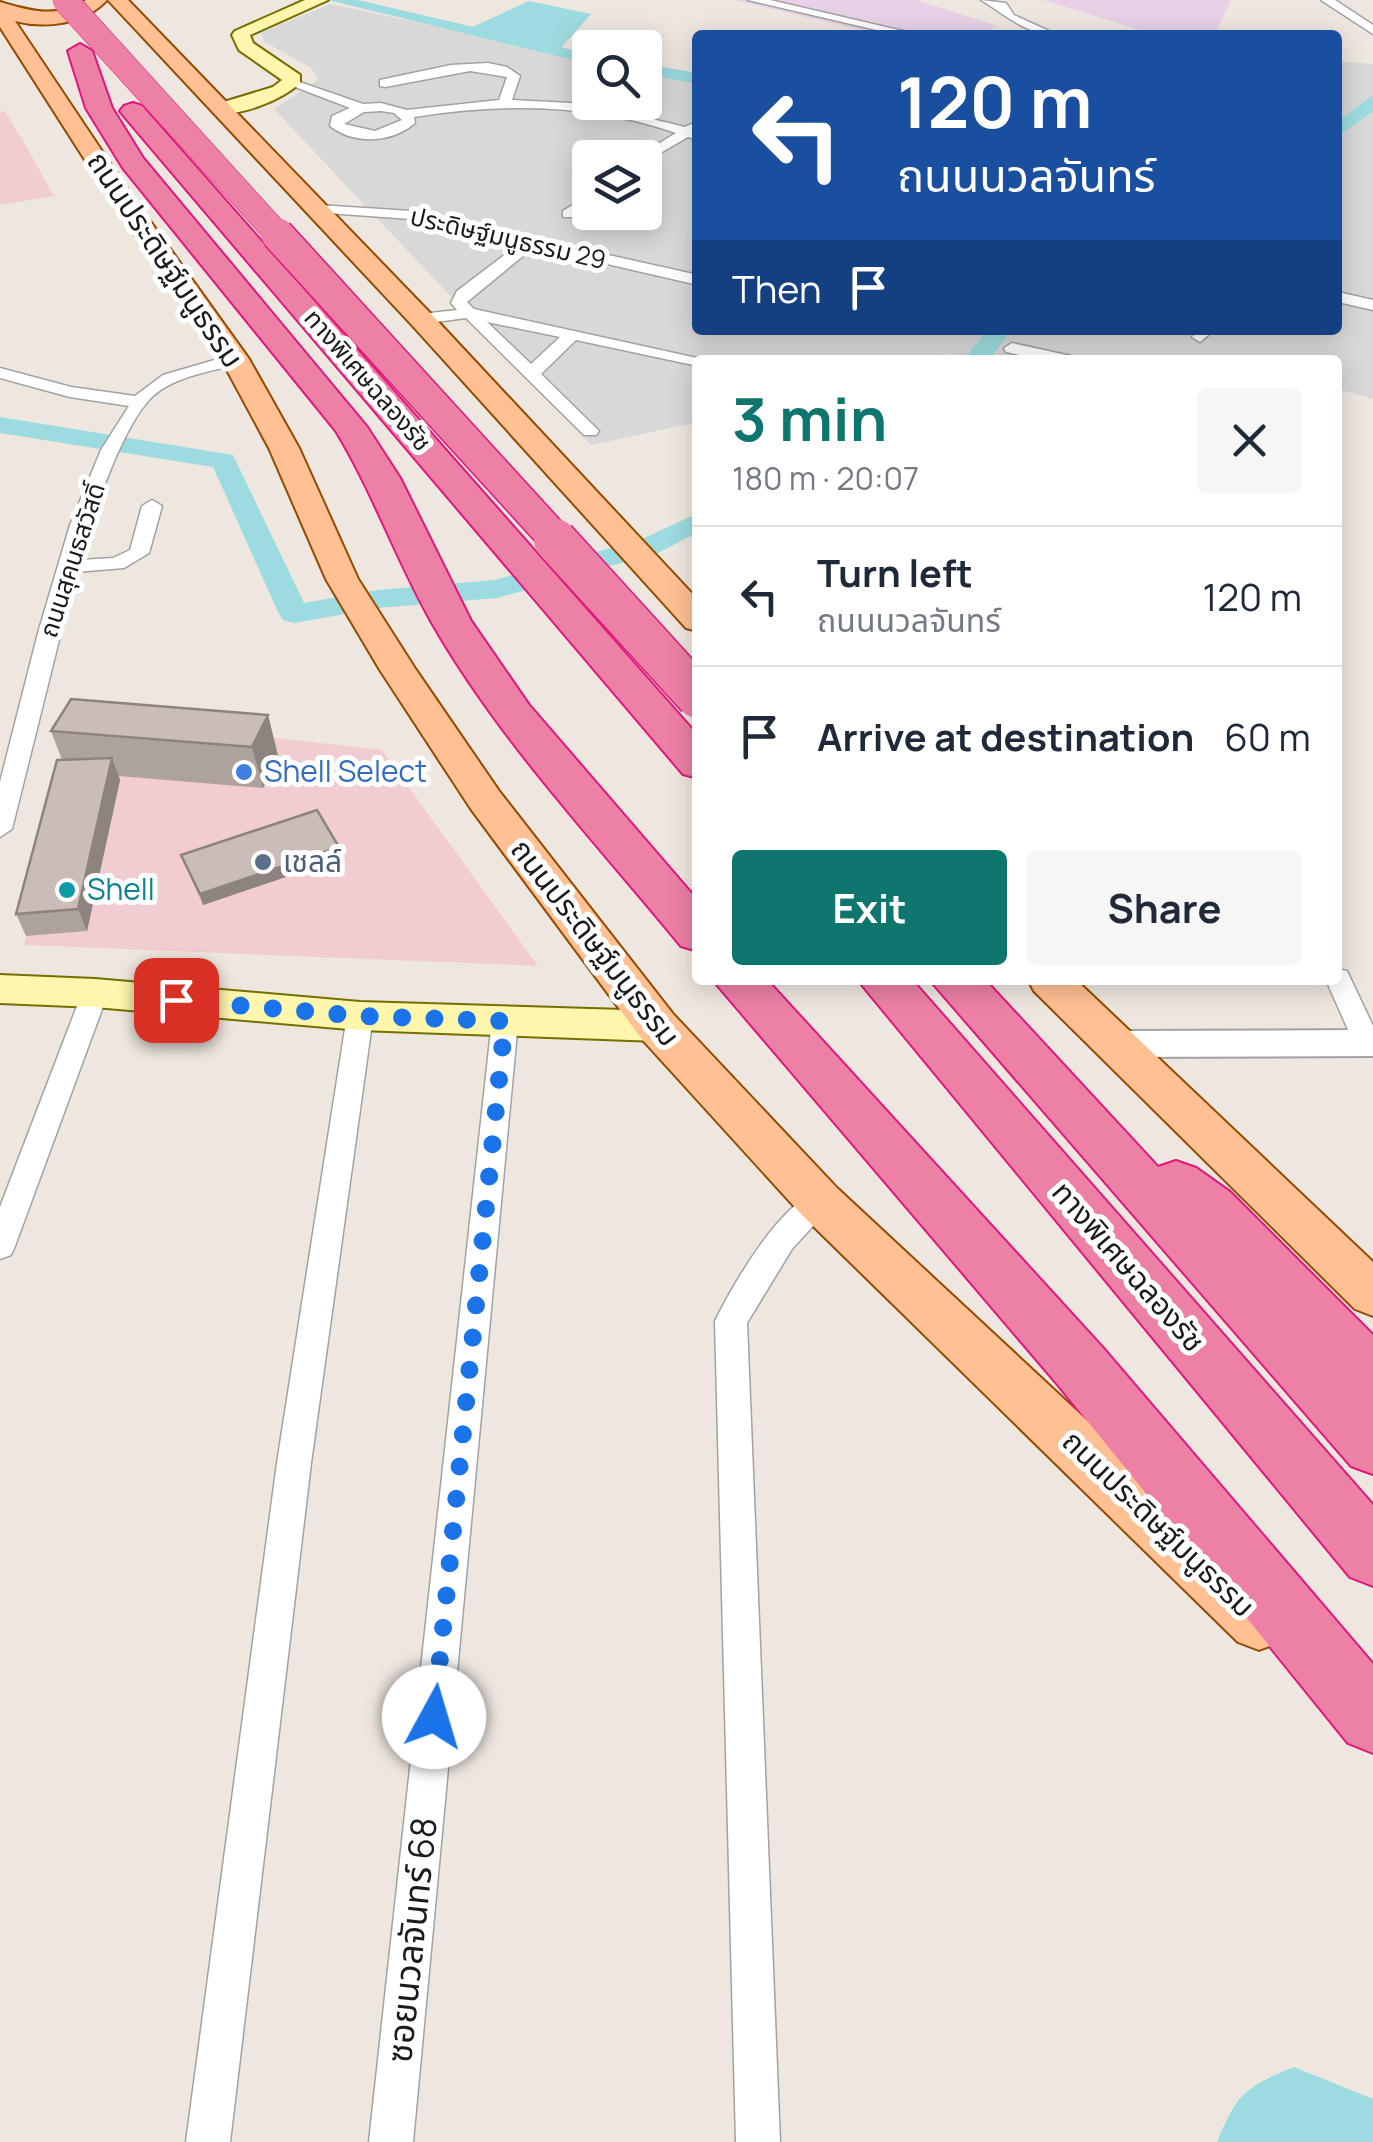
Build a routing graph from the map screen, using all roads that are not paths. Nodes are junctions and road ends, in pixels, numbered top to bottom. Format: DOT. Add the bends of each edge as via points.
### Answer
graph roads {
  1 [pos="35,0"];
  2 [pos="66,0"];
  3 [pos="98,0"];
  4 [pos="117,0"];
  5 [pos="320,0"];
  6 [pos="754,0"];
  7 [pos="987,0"];
  8 [pos="1327,0"];
  9 [pos="1344,0"];
  10 [pos="1358,2"];
  11 [pos="0,10"];
  12 [pos="1048,21"];
  13 [pos="1034,26"];
  14 [pos="1372,29"];
  15 [pos="891,30"];
  16 [pos="1042,30"];
  17 [pos="80,51"];
  18 [pos="386,83"];
  19 [pos="285,87"];
  20 [pos="572,98"];
  21 [pos="504,105"];
  22 [pos="560,105"];
  23 [pos="362,108"];
  24 [pos="221,109"];
  25 [pos="345,113"];
  26 [pos="409,117"];
  27 [pos="690,133"];
  28 [pos="662,149"];
  29 [pos="318,209"];
  30 [pos="572,211"];
  31 [pos="568,214"];
  32 [pos="529,244"];
  33 [pos="692,279"];
  34 [pos="1342,287"];
  35 [pos="1373,294"];
  36 [pos="1342,297"];
  37 [pos="1373,305"];
  38 [pos="470,313"];
  39 [pos="421,319"];
  40 [pos="573,334"];
  41 [pos="1012,348"];
  42 [pos="1043,355"];
  43 [pos="235,359"];
  44 [pos="692,360"];
  45 [pos="0,372"];
  46 [pos="532,373"];
  47 [pos="140,402"];
  48 [pos="590,431"];
  49 [pos="152,506"];
  50 [pos="70,566"];
  51 [pos="692,614"];
  52 [pos="692,690"];
  53 [pos="692,757"];
  54 [pos="0,829"];
  55 [pos="692,927"];
  56 [pos="742,985"];
  57 [pos="886,985"];
  58 [pos="961,985"];
  59 [pos="1054,985"];
  60 [pos="1341,985"];
  61 [pos="0,989"];
  62 [pos="96,993"];
  63 [pos="360,1016"];
  64 [pos="505,1021"];
  65 [pos="657,1026"];
  66 [pos="1370,1043"];
  67 [pos="1114,1044"];
  68 [pos="1088,1124"];
  69 [pos="820,1202"];
  70 [pos="0,1246"];
  71 [pos="1373,1294"];
  72 [pos="1373,1376"];
  73 [pos="1373,1445"];
  74 [pos="1373,1554"];
  75 [pos="1373,1718"];
  76 [pos="1373,1730"];
  77 [pos="208,2142"];
  78 [pos="391,2142"];
  79 [pos="758,2142"];
  1 -- 17 [label="highway, ทางพิเศษฉลองรัช"];
  2 -- 52 [label="highway, ทางพิเศษฉลองรัช, bridge"];
  3 -- 11 [label="main road" via="80,11 34,20"];
  4 -- 24 [label="main road"];
  5 -- 19 [label="main road" via="241,35 245,46 293,79"];
  6 -- 15 [label="street"];
  7 -- 13 [label="street"];
  8 -- 14 [label="street"];
  9 -- 10 [label="street"];
  11 -- 43 [label="main road, ถนนประดิษฐ์มนูธรรม"];
  12 -- 13 [label="street"];
  13 -- 16 [label="street"];
  17 -- 53 [label="highway, ทางพิเศษฉลองรัช"];
  17 -- 55 [label="highway" via="99,108 132,162 350,426 438,596 514,714"];
  18 -- 21 [label="street" via="433,70 502,69 514,76"];
  19 -- 23 [label="street"];
  19 -- 24 [label="main road"];
  19 -- 25 [label="street"];
  20 -- 22 [label="street"];
  21 -- 22 [label="street"];
  21 -- 26 [label="street"];
  22 -- 27 [label="street"];
  23 -- 25 [label="street"];
  23 -- 26 [label="street"];
  24 -- 29 [label="main road"];
  25 -- 26 [label="street" via="336,126 359,134 393,131"];
  27 -- 28 [label="street"];
  29 -- 32 [label="street, ประดิษฐ์มนูธรรม 29" via="411,215"];
  29 -- 39 [label="main road"];
  30 -- 31 [label="street"];
  32 -- 33 [label="street, ประดิษฐ์มนูธรรม 29"];
  32 -- 38 [label="street" via="459,298"];
  34 -- 35 [label="street"];
  36 -- 37 [label="street"];
  38 -- 39 [label="street"];
  38 -- 40 [label="street"];
  38 -- 46 [label="street"];
  39 -- 51 [label="main road"];
  40 -- 44 [label="street"];
  40 -- 46 [label="street"];
  41 -- 42 [label="street"];
  43 -- 47 [label="street, ถนนสุคนธสวัสดิ์" via="169,378"];
  43 -- 65 [label="main road, ถนนประดิษฐ์มนูธรรม" via="356,604 485,800"];
  45 -- 47 [label="street"];
  46 -- 48 [label="street"];
  47 -- 50 [label="street, ถนนสุคนธสวัสดิ์" via="114,444"];
  49 -- 50 [label="street" via="140,553 117,564"];
  50 -- 54 [label="street, ถนนสุคนธสวัสดิ์"];
  56 -- 75 [label="highway" via="1081,1368"];
  57 -- 74 [label="highway, ทางพิเศษฉลองรัช"];
  58 -- 68 [label="highway"];
  59 -- 67 [label="main road"];
  60 -- 66 [label="street"];
  61 -- 62 [label="main road"];
  62 -- 63 [label="main road"];
  62 -- 70 [label="street"];
  63 -- 64 [label="main road"];
  63 -- 77 [label="street" via="294,1463"];
  64 -- 65 [label="main road"];
  64 -- 78 [label="street, ซอยนวลจันทร์ 68"];
  65 -- 69 [label="main road, ถนนประดิษฐ์มนูธรรม"];
  66 -- 67 [label="street"];
  67 -- 71 [label="main road"];
  68 -- 72 [label="highway" via="1210,1208"];
  68 -- 73 [label="highway"];
  69 -- 76 [label="main road, ถนนประดิษฐ์มนูธรรม"];
  69 -- 79 [label="street" via="781,1240 731,1321"];
}
